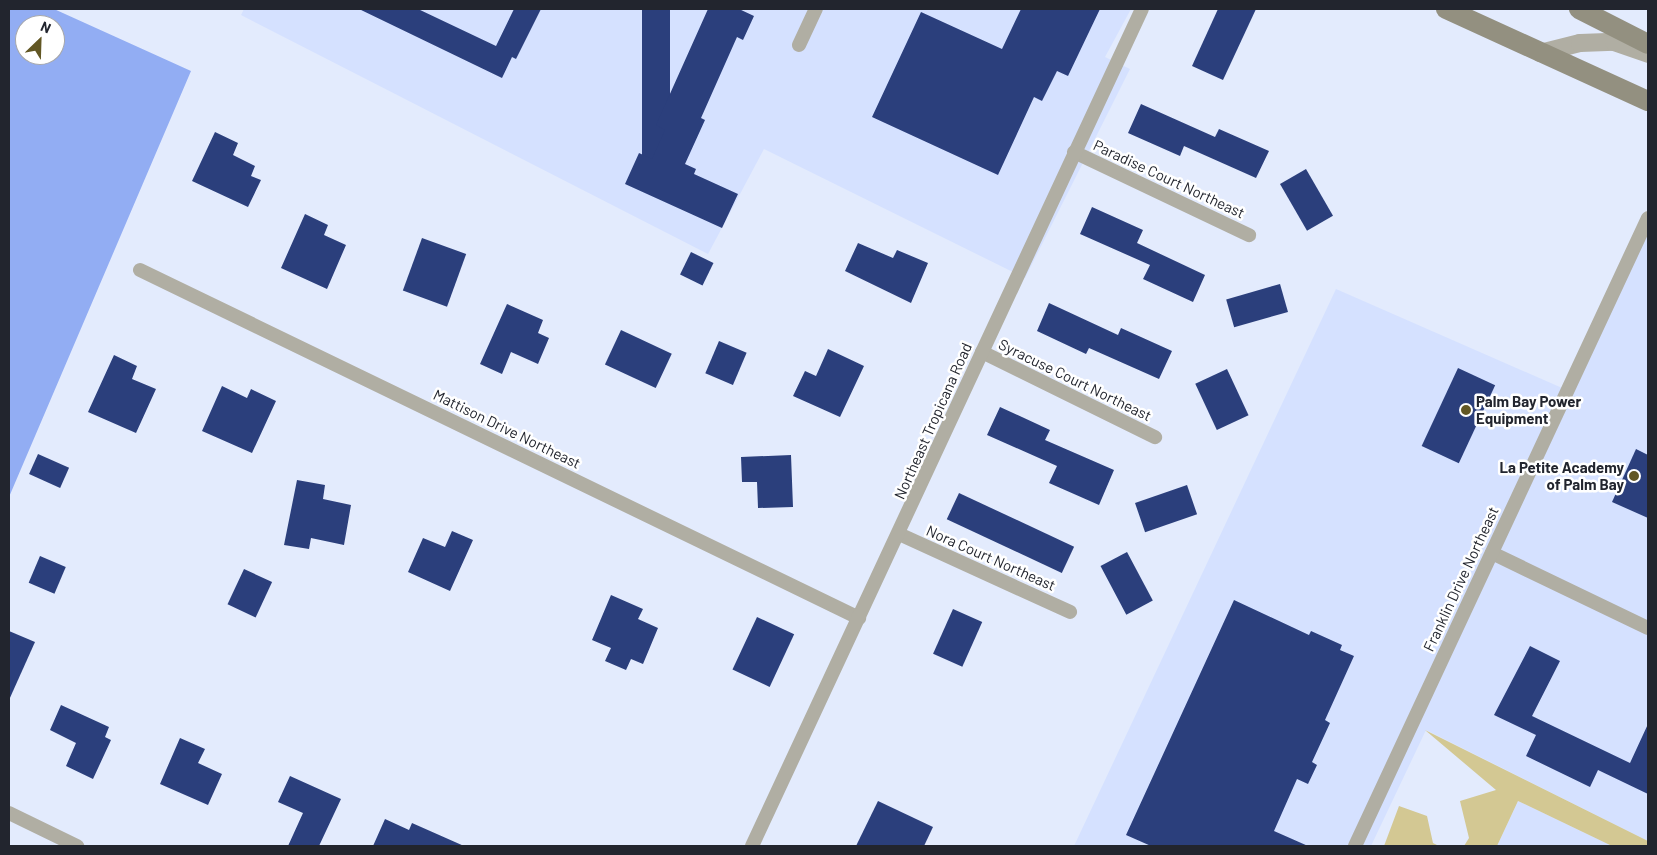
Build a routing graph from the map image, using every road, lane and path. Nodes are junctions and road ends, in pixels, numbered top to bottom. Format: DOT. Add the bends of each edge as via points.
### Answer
graph roads {
  1 [pos="816,9"];
  2 [pos="1142,9"];
  3 [pos="1446,9"];
  4 [pos="1579,9"];
  5 [pos="1648,44"];
  6 [pos="799,45"];
  7 [pos="1540,53"];
  8 [pos="1648,54"];
  9 [pos="1648,101"];
  10 [pos="1074,152"];
  11 [pos="1648,218"];
  12 [pos="1250,236"];
  13 [pos="140,270"];
  14 [pos="982,352"];
  15 [pos="1154,437"];
  16 [pos="899,534"];
  17 [pos="1492,552"];
  18 [pos="1070,612"];
  19 [pos="860,618"];
  20 [pos="1648,628"];
  21 [pos="9,814"];
  22 [pos="77,846"];
  23 [pos="752,846"];
  24 [pos="1355,846"];
  1 -- 6 [label="street"];
  2 -- 10 [label="street, Northeast Tropicana Road"];
  3 -- 7 [label="main road"];
  4 -- 5 [label="main road"];
  7 -- 8 [label="street" via="1580,43 1614,42"];
  7 -- 9 [label="main road"];
  10 -- 12 [label="street, Paradise Court Northeast"];
  10 -- 14 [label="street, Northeast Tropicana Road"];
  11 -- 17 [label="street, Franklin Drive Northeast"];
  13 -- 19 [label="street, Mattison Drive Northeast"];
  14 -- 15 [label="street, Syracuse Court Northeast"];
  14 -- 16 [label="street, Northeast Tropicana Road"];
  16 -- 18 [label="street, Nora Court Northeast"];
  16 -- 19 [label="street, Northeast Tropicana Road"];
  17 -- 20 [label="street"];
  17 -- 24 [label="street, Franklin Drive Northeast"];
  19 -- 23 [label="street, Northeast Tropicana Road"];
  21 -- 22 [label="street"];
}
